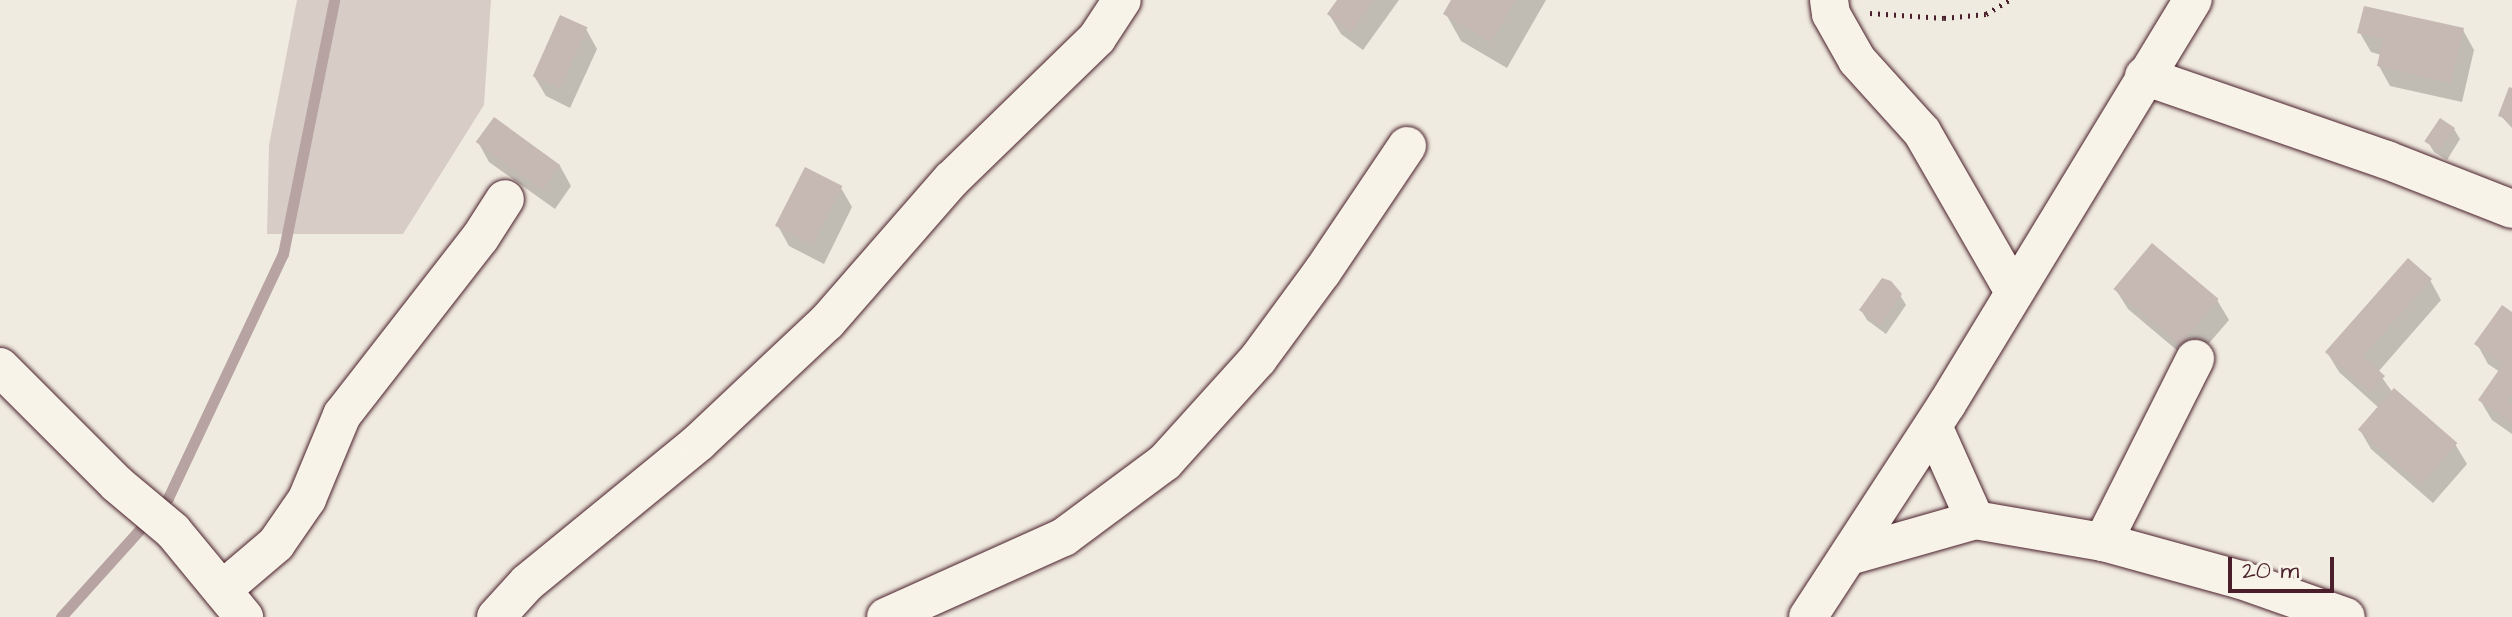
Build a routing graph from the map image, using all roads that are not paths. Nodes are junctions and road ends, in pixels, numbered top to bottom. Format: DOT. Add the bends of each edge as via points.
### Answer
graph roads {
  1 [pos="1122,0"];
  2 [pos="2193,0"];
  3 [pos="1830,7"];
  4 [pos="2144,76"];
  5 [pos="1407,146"];
  6 [pos="505,199"];
  7 [pos="2512,209"];
  8 [pos="2014,292"];
  9 [pos="2195,359"];
  10 [pos="0,367"];
  11 [pos="1933,426"];
  12 [pos="1975,520"];
  13 [pos="2103,542"];
  14 [pos="1849,556"];
  15 [pos="233,604"];
  16 [pos="496,617"];
  17 [pos="886,617"];
  18 [pos="1808,617"];
  19 [pos="2346,617"];
  1 -- 16 [label="street" via="1097,38 951,180 827,322 699,442 527,583"];
  2 -- 4 [label="street"];
  3 -- 8 [label="street" via="1857,60 1922,132"];
  4 -- 7 [label="street"];
  4 -- 8 [label="street"];
  5 -- 17 [label="street" via="1258,359 1165,462 1064,537"];
  6 -- 15 [label="street" via="342,415 307,499"];
  8 -- 11 [label="street"];
  9 -- 13 [label="street"];
  10 -- 15 [label="street" via="117,484 173,531"];
  11 -- 12 [label="street"];
  11 -- 14 [label="street"];
  12 -- 13 [label="street"];
  12 -- 14 [label="street"];
  13 -- 19 [label="street" via="2241,580"];
  14 -- 18 [label="street"];
}
